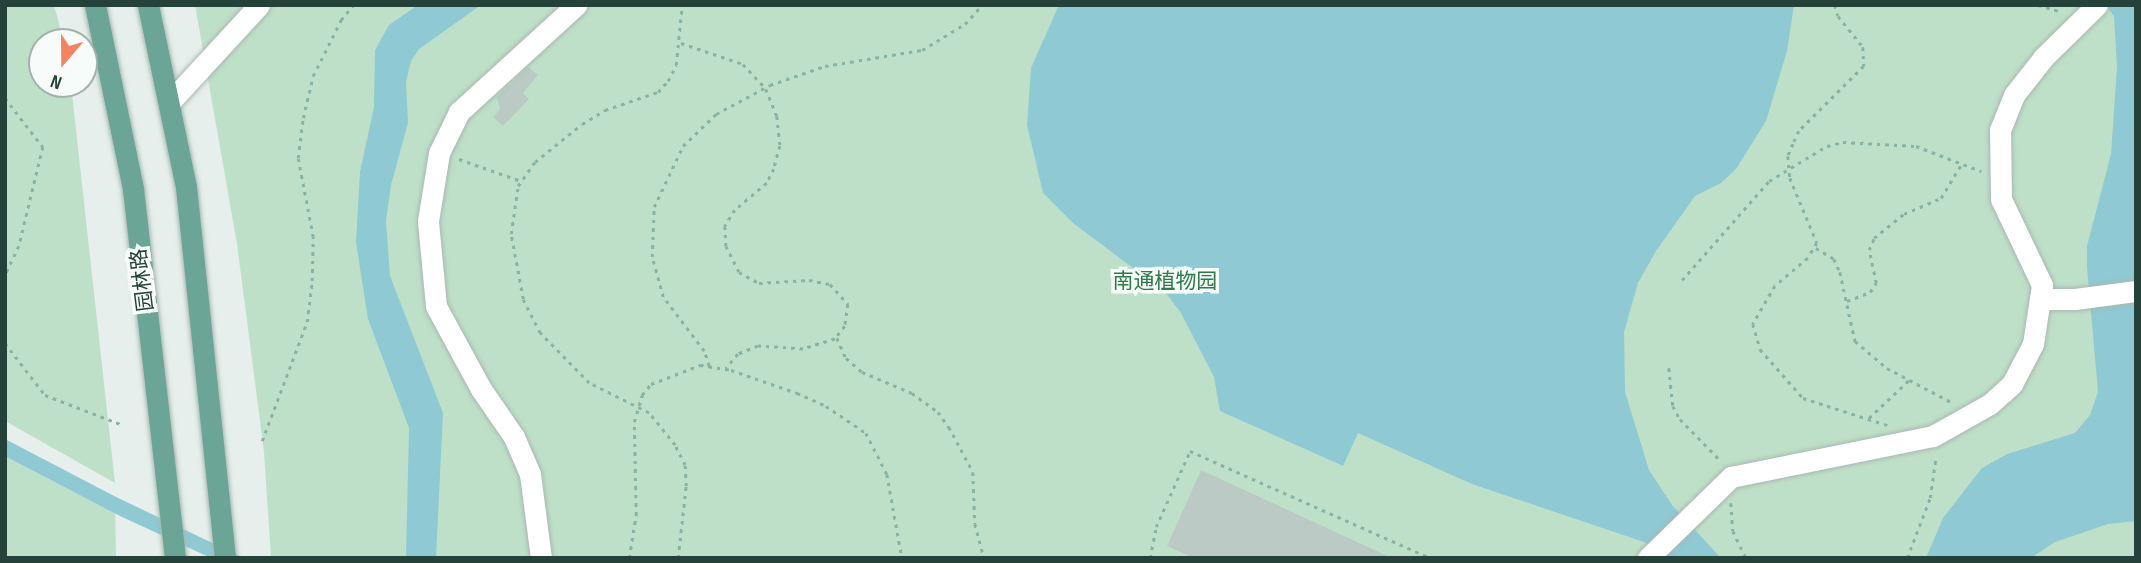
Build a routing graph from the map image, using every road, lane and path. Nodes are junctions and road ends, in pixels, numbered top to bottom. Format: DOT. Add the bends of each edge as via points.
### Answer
graph roads {
  1 [pos="95,5"];
  2 [pos="148,5"];
  3 [pos="259,5"];
  4 [pos="353,5"];
  5 [pos="576,5"];
  6 [pos="682,5"];
  7 [pos="982,5"];
  8 [pos="1835,5"];
  9 [pos="2096,6"];
  10 [pos="679,43"];
  11 [pos="764,88"];
  12 [pos="5,98"];
  13 [pos="169,103"];
  14 [pos="439,153"];
  15 [pos="1962,163"];
  16 [pos="1789,168"];
  17 [pos="1998,172"];
  18 [pos="522,181"];
  19 [pos="1816,248"];
  20 [pos="5,276"];
  21 [pos="1682,280"];
  22 [pos="2136,291"];
  23 [pos="2042,299"];
  24 [pos="1845,301"];
  25 [pos="836,338"];
  26 [pos="5,343"];
  27 [pos="709,366"];
  28 [pos="1669,368"];
  29 [pos="726,369"];
  30 [pos="1909,380"];
  31 [pos="638,408"];
  32 [pos="1869,418"];
  33 [pos="1966,420"];
  34 [pos="123,425"];
  35 [pos="1933,436"];
  36 [pos="262,441"];
  37 [pos="1903,444"];
  38 [pos="1731,477"];
  39 [pos="225,550"];
  40 [pos="175,552"];
  41 [pos="1650,555"];
  42 [pos="541,558"];
  43 [pos="629,558"];
  44 [pos="678,558"];
  45 [pos="902,558"];
  46 [pos="985,558"];
  47 [pos="1150,558"];
  48 [pos="1430,558"];
  49 [pos="1746,558"];
  50 [pos="1907,558"];
  1 -- 40 [label="main road, 园林路" via="132,189"];
  2 -- 13 [label="main road"];
  3 -- 13 [label="street"];
  4 -- 36 [label="path" via="313,76 303,118 298,158 313,236 307,322"];
  5 -- 14 [label="street" via="459,111"];
  6 -- 10 [label="path"];
  7 -- 11 [label="path" via="965,24 922,50 825,66"];
  8 -- 16 [label="path" via="1838,16 1863,47 1864,66 1799,131 1788,156"];
  9 -- 17 [label="street" via="2044,57 2014,95 2000,130"];
  10 -- 11 [label="path" via="743,64"];
  10 -- 18 [label="path" via="676,65 658,92 606,110 582,124 535,162"];
  11 -- 25 [label="path" via="777,116 778,159 767,183 729,216 726,246 739,272 759,284 809,280 838,289 848,304 848,315"];
  11 -- 27 [label="path" via="698,128 670,166 654,206 650,230 655,276 672,313 704,351"];
  12 -- 20 [label="path" via="43,147 19,246"];
  13 -- 39 [label="main road" via="186,187"];
  14 -- 18 [label="path"];
  14 -- 42 [label="street" via="428,221 436,306 481,389 514,437 530,474"];
  15 -- 16 [label="path" via="1916,146 1843,142"];
  15 -- 17 [label="path"];
  15 -- 24 [label="path" via="1941,198 1904,214 1874,238 1869,250 1876,283 1870,292"];
  16 -- 19 [label="path" via="1815,233"];
  16 -- 21 [label="path" via="1769,181"];
  17 -- 23 [label="street" via="2000,199 2042,285"];
  18 -- 31 [label="path" via="514,208 514,259 523,299 540,334 589,383"];
  19 -- 24 [label="path" via="1833,260"];
  19 -- 32 [label="path" via="1775,286 1756,316 1755,334 1774,369 1802,398"];
  22 -- 23 [label="street"];
  23 -- 33 [label="street" via="2033,344 2012,384"];
  24 -- 30 [label="path" via="1855,341"];
  25 -- 29 [label="path" via="803,349 758,345 738,354"];
  25 -- 46 [label="path" via="846,358 862,372 912,393 938,412 949,427 973,472 975,524"];
  26 -- 34 [label="path" via="45,395"];
  27 -- 29 [label="path"];
  27 -- 31 [label="path" via="673,372 651,384"];
  28 -- 38 [label="path" via="1679,419"];
  29 -- 45 [label="path" via="826,405 866,433 887,474"];
  30 -- 32 [label="path"];
  30 -- 33 [label="path" via="1940,394"];
  31 -- 43 [label="path" via="633,450 636,514"];
  31 -- 44 [label="path" via="662,428 685,465"];
  32 -- 37 [label="path" via="1896,430"];
  33 -- 35 [label="street"];
  35 -- 37 [label="street"];
  35 -- 50 [label="path" via="1936,466 1930,498"];
  37 -- 38 [label="street" via="1795,461"];
  38 -- 41 [label="street"];
  38 -- 49 [label="path" via="1733,531"];
  47 -- 48 [label="path" via="1156,527 1190,451"];
}
